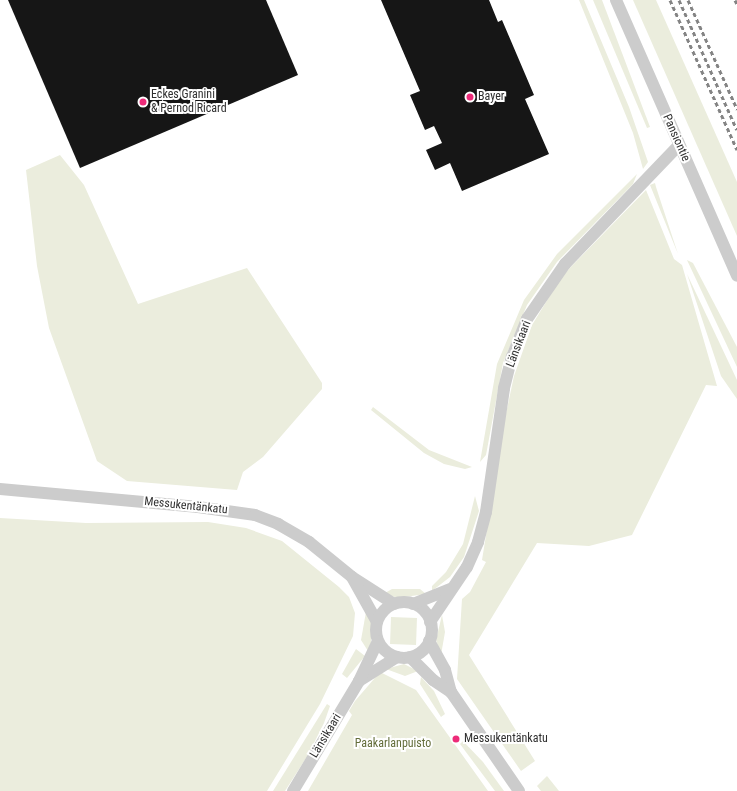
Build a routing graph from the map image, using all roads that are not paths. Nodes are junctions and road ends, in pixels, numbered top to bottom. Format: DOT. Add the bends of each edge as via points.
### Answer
graph roads {
  1 [pos="616,0"];
  2 [pos="679,145"];
  3 [pos="737,276"];
  4 [pos="0,489"];
  5 [pos="352,577"];
  6 [pos="450,589"];
  7 [pos="394,604"];
  8 [pos="413,604"];
  9 [pos="377,622"];
  10 [pos="430,622"];
  11 [pos="378,641"];
  12 [pos="429,641"];
  13 [pos="397,657"];
  14 [pos="410,658"];
  15 [pos="360,681"];
  16 [pos="451,692"];
  17 [pos="293,791"];
  18 [pos="519,791"];
  1 -- 2 [label="street, Pansiontie"];
  2 -- 3 [label="street, Pansiontie"];
  2 -- 6 [label="street, Länsikaari" via="564,264 528,318 512,357 504,388 483,528 467,567"];
  4 -- 5 [label="street, Messukentänkatu" via="198,507 255,515 292,531"];
  5 -- 7 [label="street, Messukentänkatu"];
  5 -- 9 [label="street, Messukentänkatu"];
  6 -- 8 [label="street"];
  6 -- 10 [label="street, Länsikaari"];
  7 -- 8 [label="street"];
  7 -- 9 [label="street" via="383,611"];
  8 -- 10 [label="street" via="426,613"];
  9 -- 11 [label="street"];
  10 -- 12 [label="street"];
  11 -- 13 [label="street" via="387,652"];
  11 -- 15 [label="street, Länsikaari"];
  12 -- 14 [label="street" via="422,652"];
  12 -- 16 [label="street" via="445,670"];
  13 -- 14 [label="street"];
  13 -- 15 [label="street, Länsikaari"];
  14 -- 16 [label="street" via="433,680"];
  15 -- 17 [label="street, Länsikaari"];
  16 -- 18 [label="street"];
}
